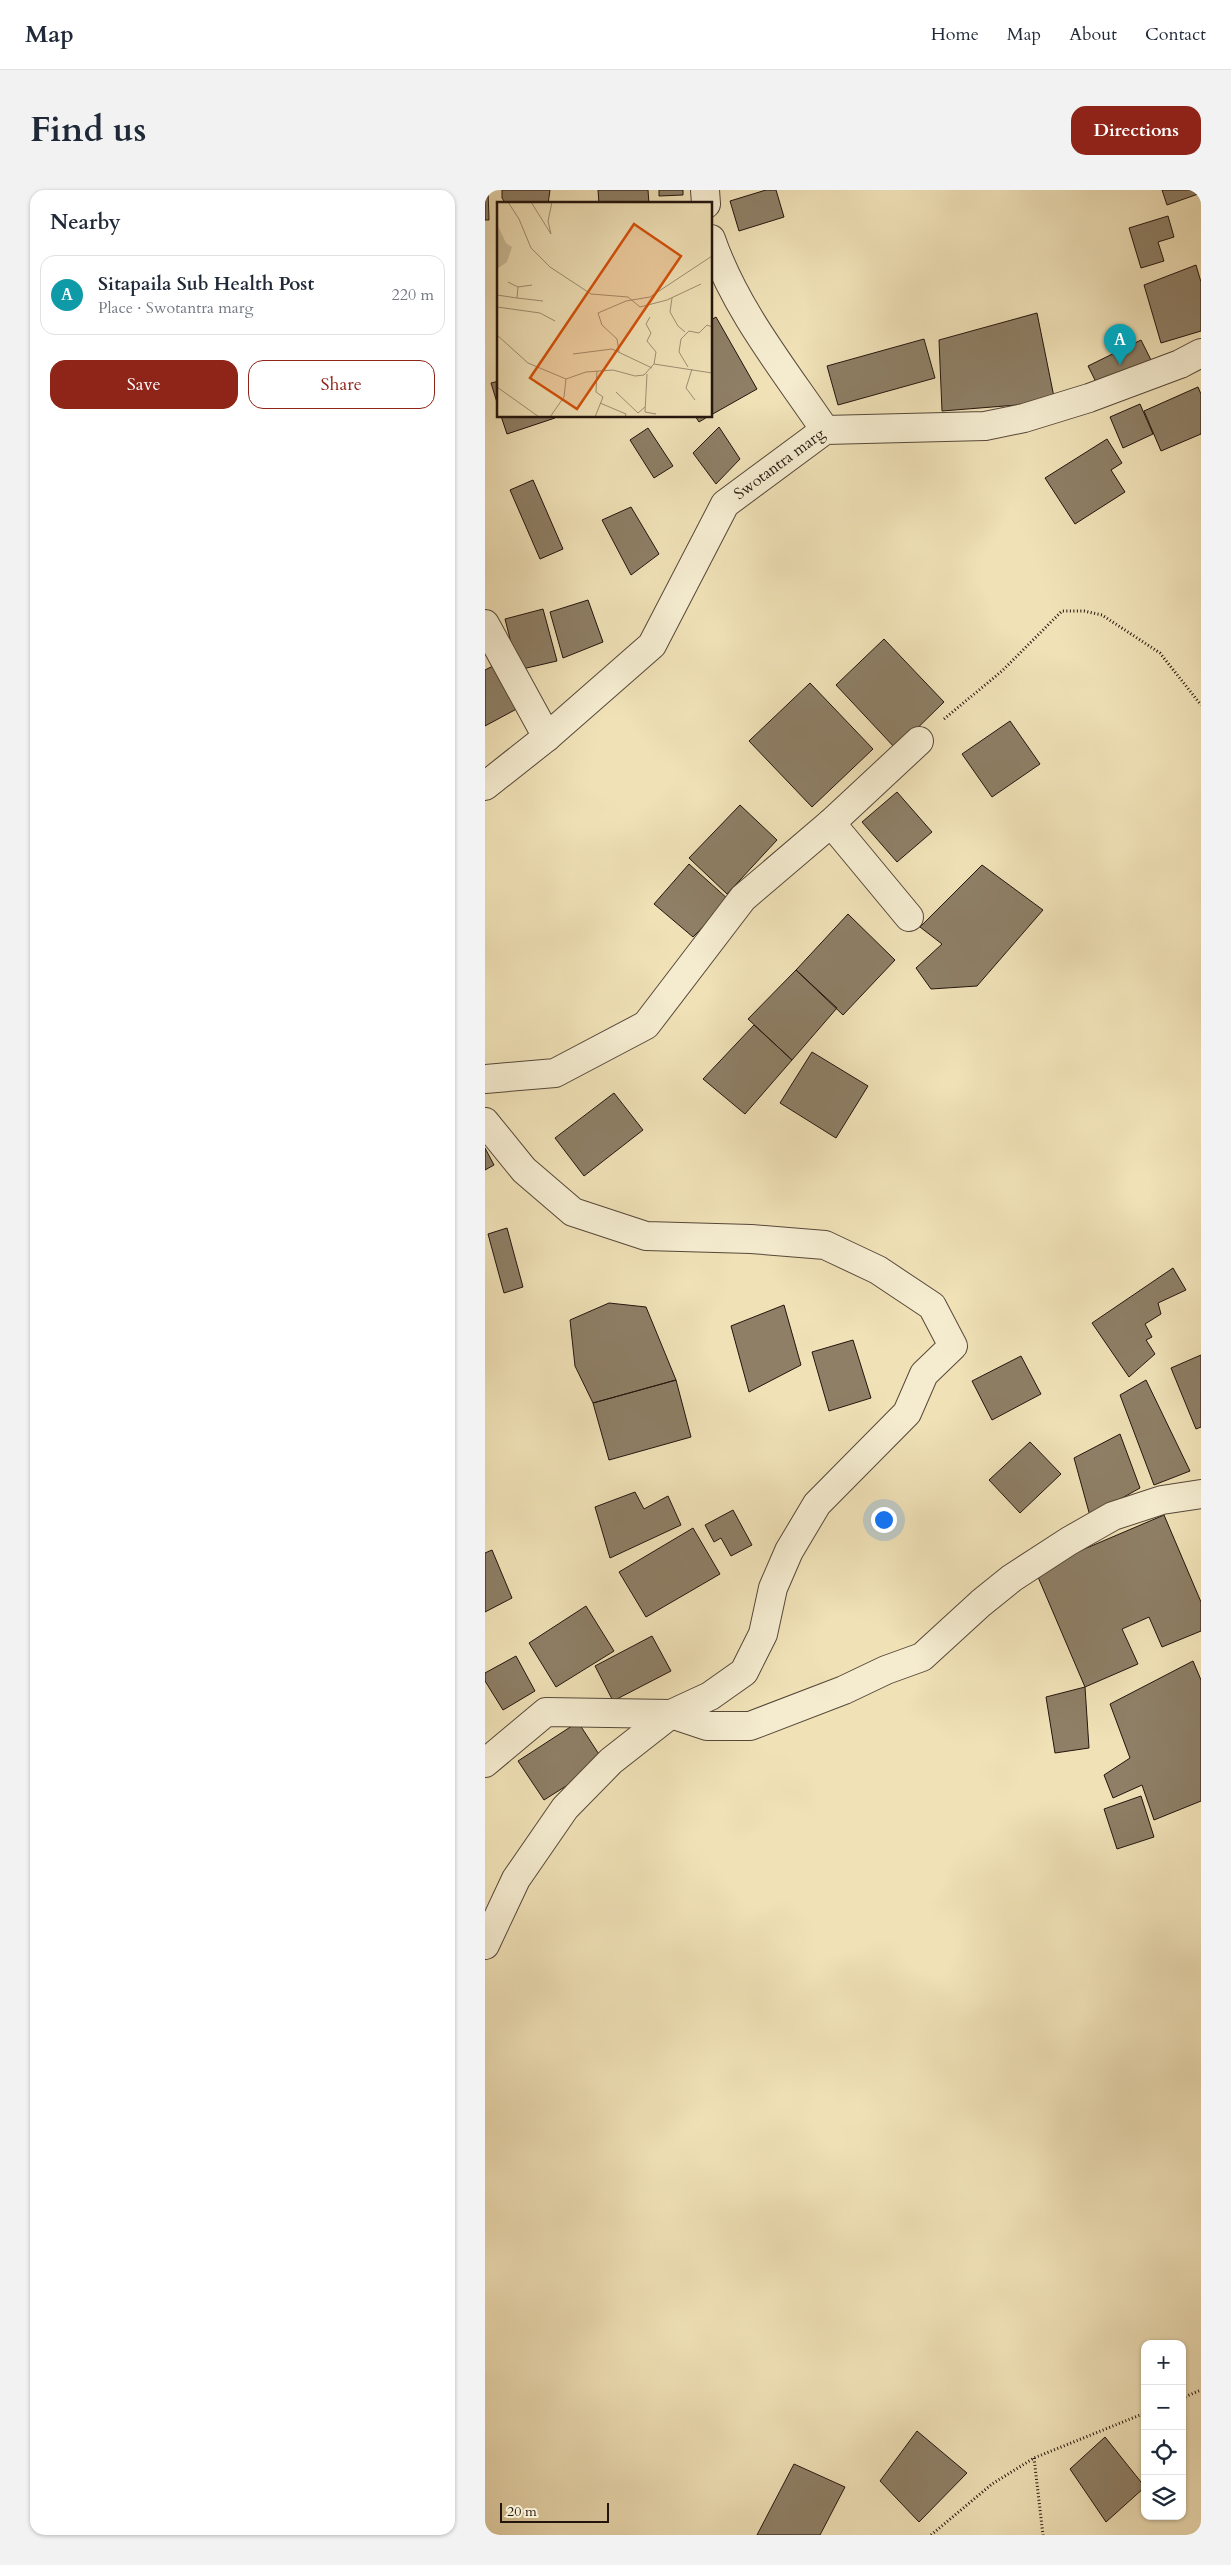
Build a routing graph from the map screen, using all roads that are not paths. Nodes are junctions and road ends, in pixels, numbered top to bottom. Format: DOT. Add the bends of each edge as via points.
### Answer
graph roads {
  1 [pos="713,244"];
  2 [pos="1201,353"];
  3 [pos="825,430"];
  4 [pos="485,624"];
  5 [pos="547,737"];
  6 [pos="919,741"];
  7 [pos="485,786"];
  8 [pos="831,823"];
  9 [pos="909,917"];
  10 [pos="485,1080"];
  11 [pos="485,1122"];
  12 [pos="1201,1494"];
  13 [pos="671,1714"];
  14 [pos="485,1763"];
  15 [pos="485,1945"];
  1 -- 3 [label="street" via="723,272 741,304"];
  2 -- 3 [label="street, Swotantra marg" via="1089,398 985,426"];
  3 -- 5 [label="street, Swotantra marg" via="725,504 652,644"];
  4 -- 5 [label="street"];
  5 -- 7 [label="street, Swotantra marg"];
  6 -- 8 [label="street"];
  8 -- 9 [label="street"];
  8 -- 10 [label="street" via="743,898 646,1025 555,1073"];
  11 -- 13 [label="street" via="524,1170 573,1212 646,1236 825,1245 878,1270 932,1306 953,1346 924,1374 907,1413 817,1504 789,1551 773,1588 763,1634 744,1672 710,1696"];
  12 -- 13 [label="street" via="1162,1500 1113,1516 1012,1578 922,1657 844,1690 750,1726 707,1726"];
  13 -- 14 [label="street" via="546,1712"];
  13 -- 15 [label="street" via="611,1761 565,1808 516,1879"];
}
